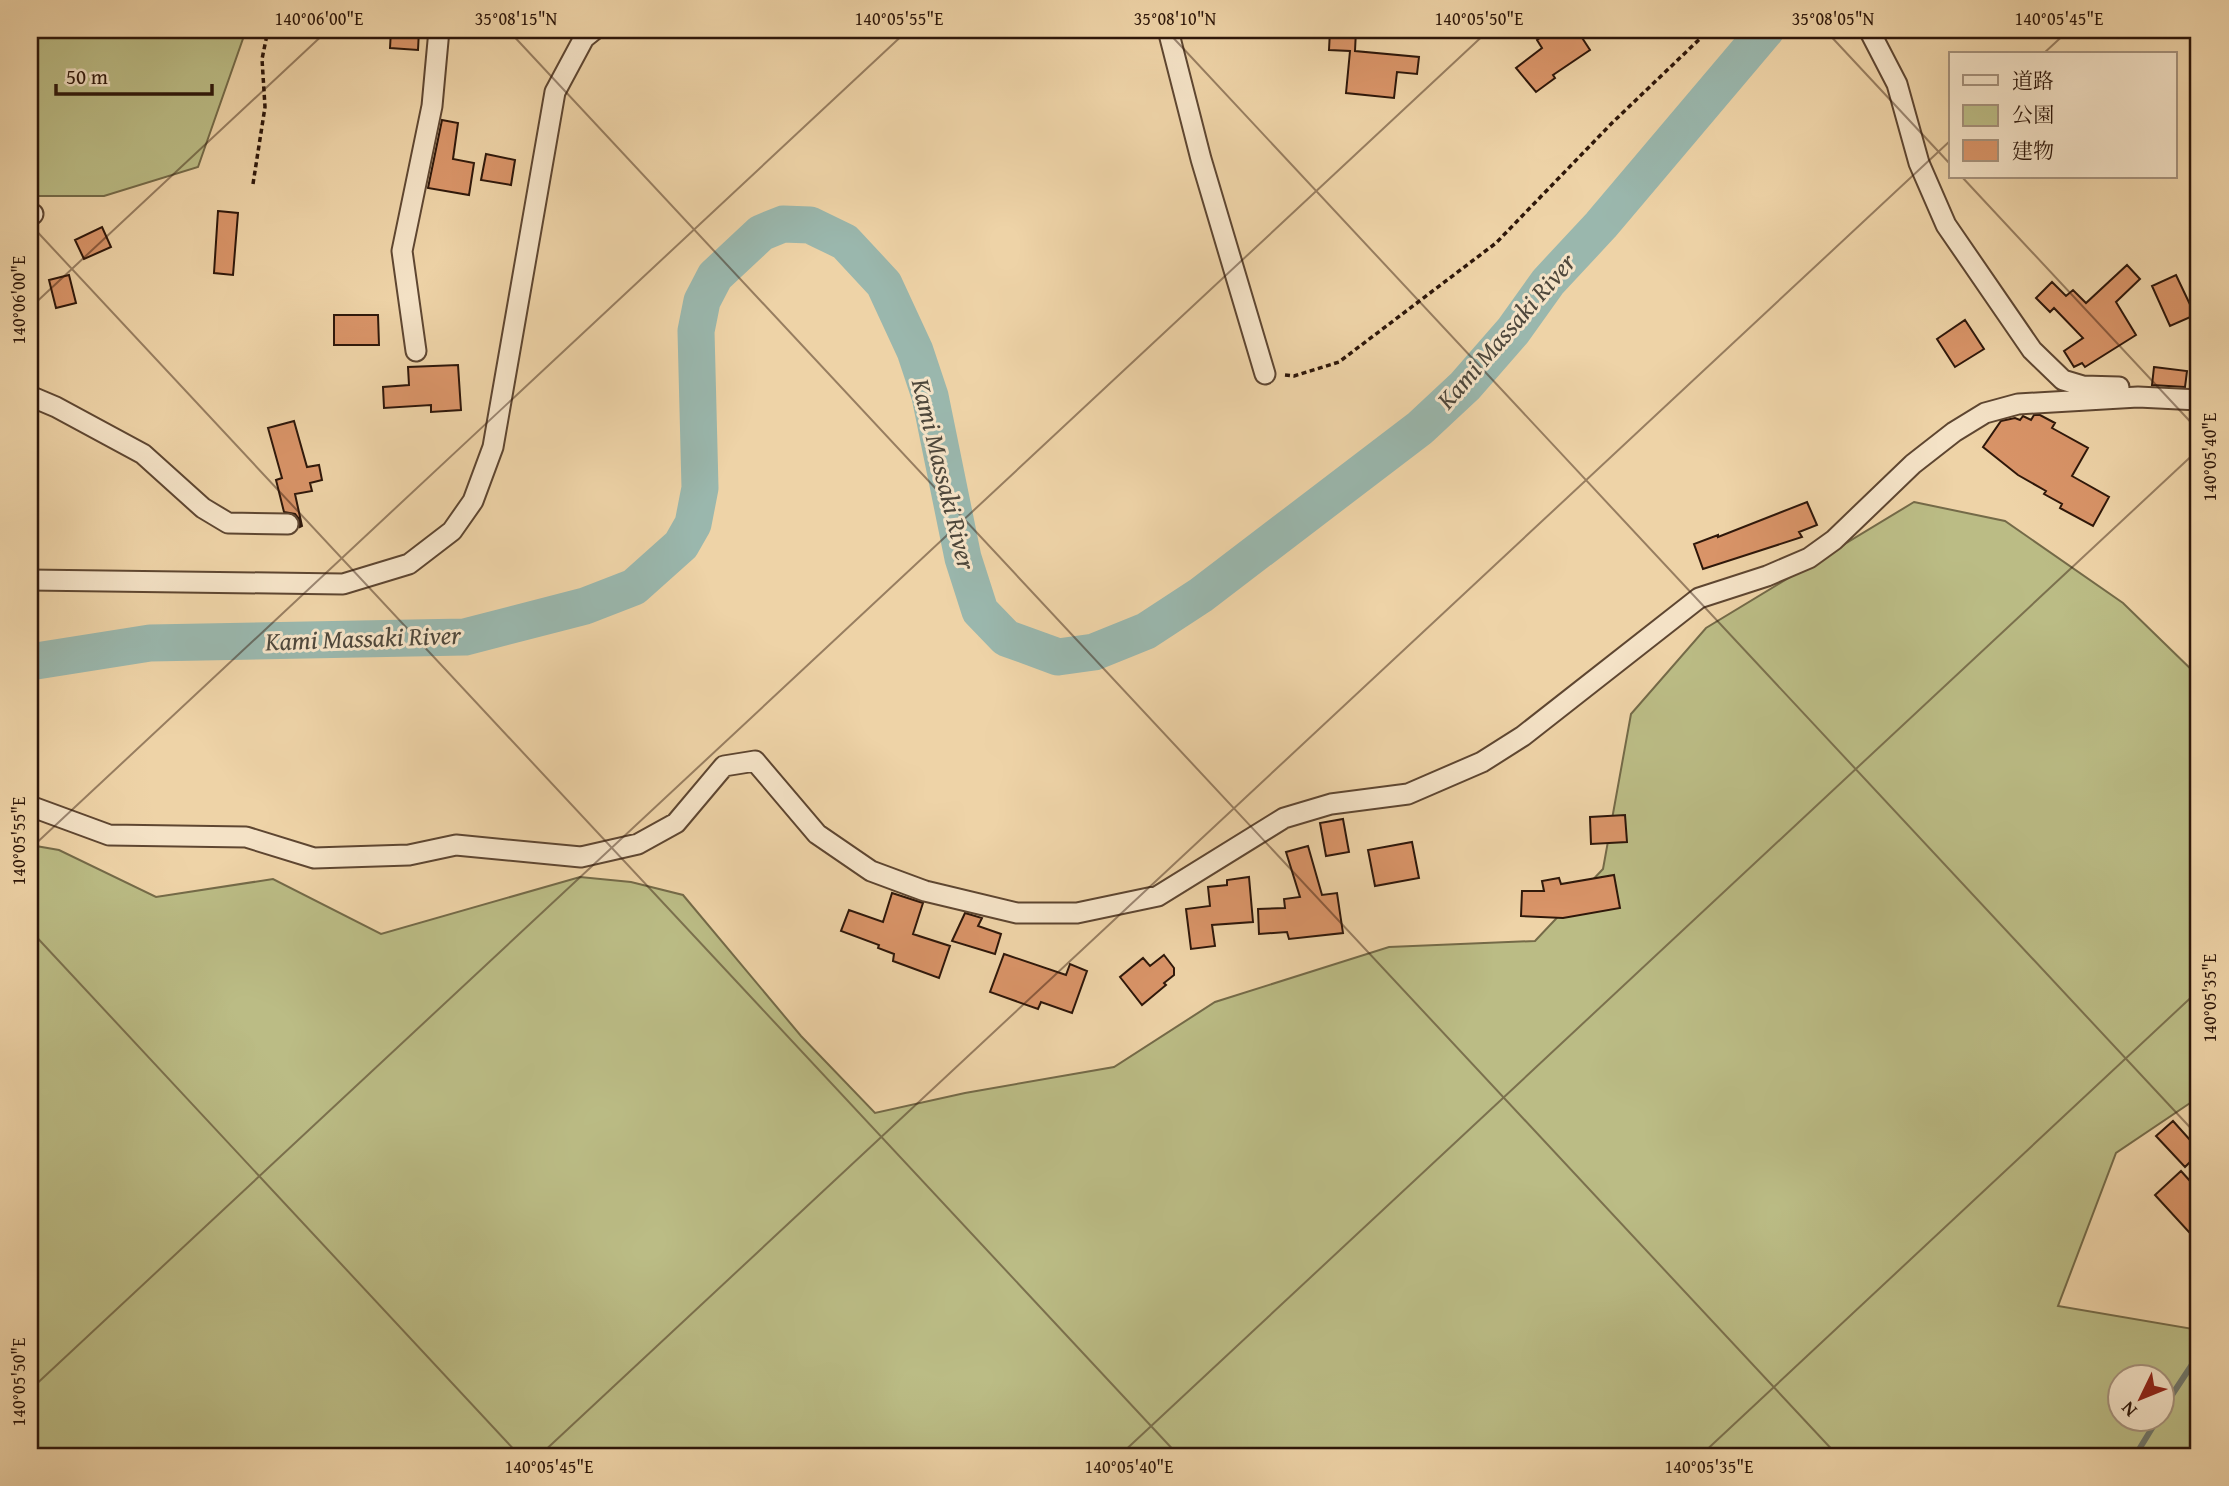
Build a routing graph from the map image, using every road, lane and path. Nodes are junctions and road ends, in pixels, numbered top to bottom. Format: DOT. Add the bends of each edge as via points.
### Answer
graph roads {
  1 [pos="268,30"];
  2 [pos="439,30"];
  3 [pos="594,30"];
  4 [pos="1168,30"];
  5 [pos="1709,30"];
  6 [pos="1869,30"];
  7 [pos="253,184"];
  8 [pos="416,351"];
  9 [pos="1265,374"];
  10 [pos="30,396"];
  11 [pos="2138,397"];
  12 [pos="2199,400"];
  13 [pos="288,524"];
  14 [pos="30,565"];
  15 [pos="30,580"];
  16 [pos="65,580"];
  17 [pos="30,806"];
  1 -- 7 [label="path" via="262,58 265,107"];
  2 -- 8 [label="street" via="432,106 402,251"];
  3 -- 16 [label="street" via="584,38 555,92 493,447 474,501 452,531 409,564 343,584"];
  4 -- 9 [label="street"];
  5 -- 9 [label="path" via="1496,243 1339,362 1294,376"];
  6 -- 11 [label="street" via="1897,84 1919,163 1946,225 2032,350 2063,380 2083,386 2117,386"];
  10 -- 13 [label="street" via="143,454 203,508 228,523"];
  11 -- 12 [label="street"];
  11 -- 17 [label="street" via="2018,404 1985,413 1913,464 1809,558 1699,598 1534,728 1482,762 1408,794 1331,804 1284,818 1158,896 1077,913 1017,913 925,891 871,871 817,834 755,761 724,766 676,823 638,844 581,857 456,845 409,855 314,858 246,837 109,835"];
  14 -- 16 [label="street"];
  15 -- 16 [label="street"];
}
